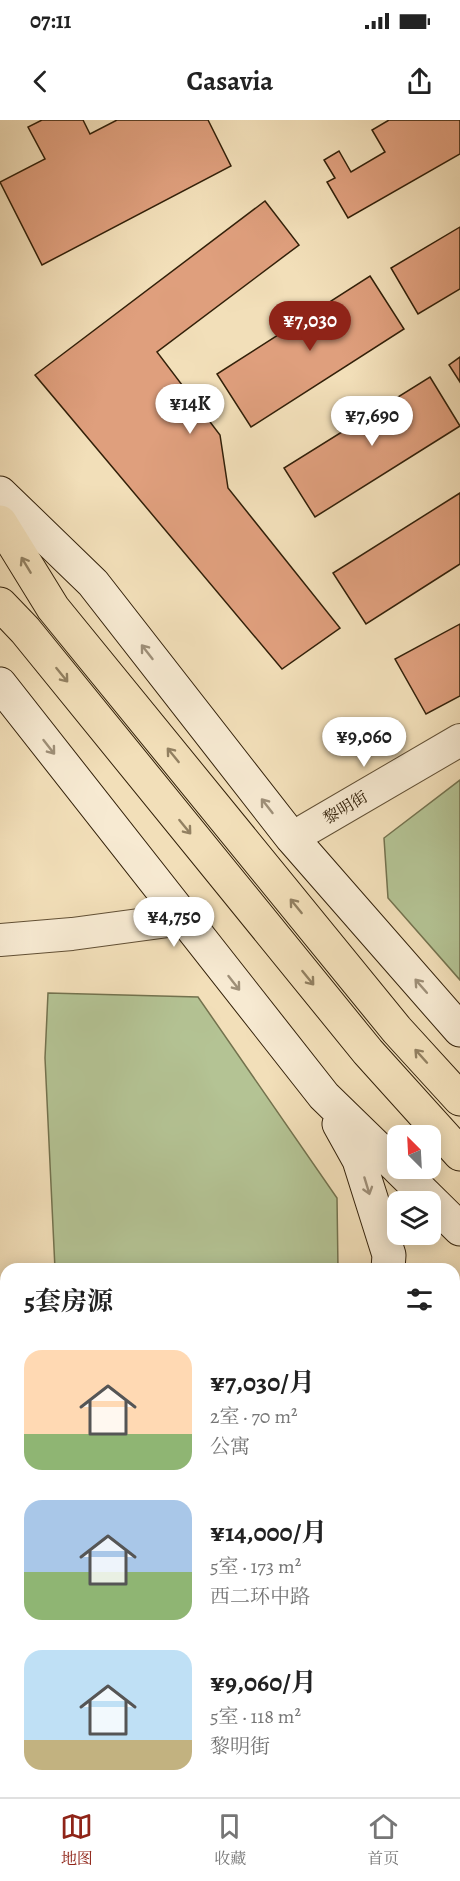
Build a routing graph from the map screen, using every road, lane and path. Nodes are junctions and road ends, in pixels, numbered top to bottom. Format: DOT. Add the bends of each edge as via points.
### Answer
graph roads {
  1 [pos="0,493"];
  2 [pos="0,522"];
  3 [pos="0,604"];
  4 [pos="0,684"];
  5 [pos="460,740"];
  6 [pos="292,838"];
  7 [pos="183,919"];
  8 [pos="0,940"];
  9 [pos="460,1030"];
  10 [pos="324,1096"];
  11 [pos="460,1099"];
  12 [pos="460,1154"];
  13 [pos="387,1157"];
  14 [pos="409,1179"];
  15 [pos="460,1229"];
  16 [pos="388,1263"];
  6 -- 1 [label="main road, one-way" via="93,583"];
  11 -- 2 [label="main road, one-way" via="397,1030 53,608"];
  3 -- 12 [label="main road, one-way" via="368,1052"];
  4 -- 7 [label="main road, one-way"];
  5 -- 6 [label="street, 黎明街"];
  9 -- 6 [label="main road, one-way"];
  7 -- 8 [label="street"];
  7 -- 10 [label="main road, one-way"];
  10 -- 13 [label="main road"];
  10 -- 16 [label="main road, one-way" via="359,1160"];
  14 -- 15 [label="main road"];
}
